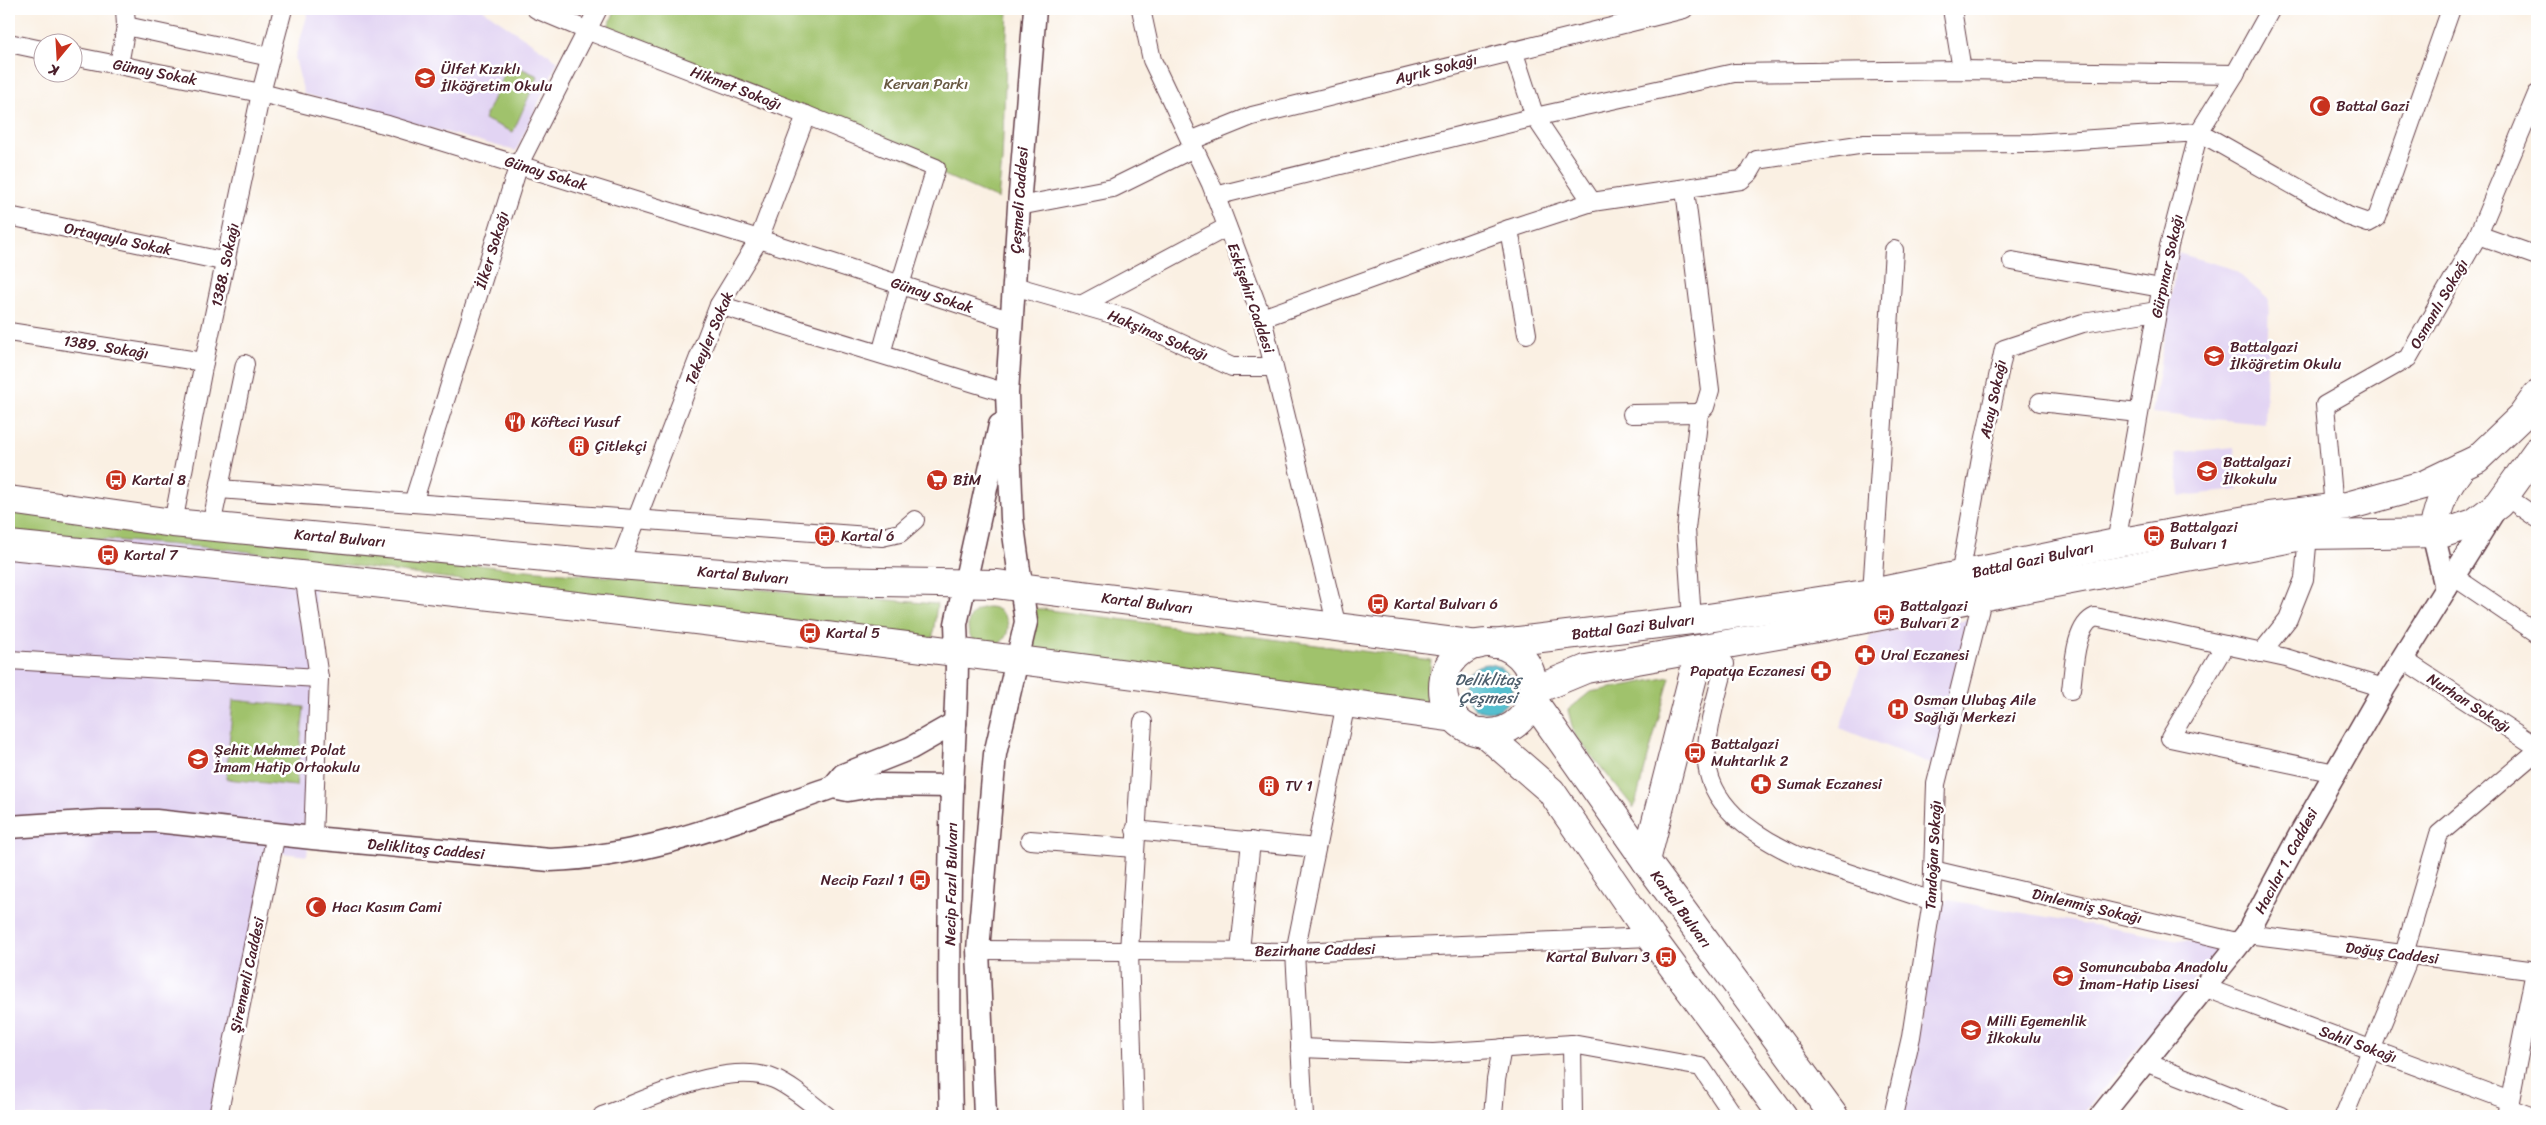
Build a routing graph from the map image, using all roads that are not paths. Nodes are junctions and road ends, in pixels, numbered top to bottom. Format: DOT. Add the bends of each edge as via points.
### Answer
graph roads {
  1 [pos="125,9"];
  2 [pos="283,9"];
  3 [pos="536,9"];
  4 [pos="598,9"];
  5 [pos="1035,9"];
  6 [pos="1141,9"];
  7 [pos="1684,9"];
  8 [pos="1952,9"];
  9 [pos="2271,9"];
  10 [pos="2450,9"];
  11 [pos="126,26"];
  12 [pos="586,30"];
  13 [pos="9,44"];
  14 [pos="32,48"];
  15 [pos="1513,50"];
  16 [pos="270,57"];
  17 [pos="82,58"];
  18 [pos="119,64"];
  19 [pos="1962,70"];
  20 [pos="2235,74"];
  21 [pos="261,93"];
  22 [pos="2537,94"];
  23 [pos="806,115"];
  24 [pos="1535,117"];
  25 [pos="2199,132"];
  26 [pos="1192,144"];
  27 [pos="519,164"];
  28 [pos="1686,190"];
  29 [pos="1216,196"];
  30 [pos="1592,202"];
  31 [pos="1018,206"];
  32 [pos="9,216"];
  33 [pos="1227,227"];
  34 [pos="1509,229"];
  35 [pos="2478,235"];
  36 [pos="759,239"];
  37 [pos="1894,250"];
  38 [pos="2537,256"];
  39 [pos="2012,261"];
  40 [pos="226,262"];
  41 [pos="900,285"];
  42 [pos="1014,286"];
  43 [pos="2161,288"];
  44 [pos="719,305"];
  45 [pos="1081,305"];
  46 [pos="2157,311"];
  47 [pos="1262,318"];
  48 [pos="1012,321"];
  49 [pos="9,332"];
  50 [pos="1527,334"];
  51 [pos="881,354"];
  52 [pos="204,362"];
  53 [pos="245,364"];
  54 [pos="1274,367"];
  55 [pos="1007,393"];
  56 [pos="2040,402"];
  57 [pos="2532,410"];
  58 [pos="1699,413"];
  59 [pos="2138,413"];
  60 [pos="1632,414"];
  61 [pos="2537,451"];
  62 [pos="2462,466"];
  63 [pos="219,489"];
  64 [pos="9,500"];
  65 [pos="2502,500"];
  66 [pos="413,502"];
  67 [pos="2334,508"];
  68 [pos="637,518"];
  69 [pos="2537,518"];
  70 [pos="915,520"];
  71 [pos="173,523"];
  72 [pos="211,526"];
  73 [pos="2433,533"];
  74 [pos="2308,535"];
  75 [pos="2116,543"];
  76 [pos="9,545"];
  77 [pos="619,564"];
  78 [pos="304,574"];
  79 [pos="1960,576"];
  80 [pos="965,582"];
  81 [pos="2449,582"];
  82 [pos="1020,587"];
  83 [pos="1872,593"];
  84 [pos="1982,596"];
  85 [pos="1692,620"];
  86 [pos="1337,627"];
  87 [pos="2537,633"];
  88 [pos="1486,644"];
  89 [pos="2225,645"];
  90 [pos="958,653"];
  91 [pos="2261,653"];
  92 [pos="1699,655"];
  93 [pos="2401,658"];
  94 [pos="9,660"];
  95 [pos="1018,660"];
  96 [pos="319,678"];
  97 [pos="2384,688"];
  98 [pos="2071,690"];
  99 [pos="1532,695"];
  100 [pos="1346,703"];
  101 [pos="1454,718"];
  102 [pos="1143,722"];
  103 [pos="955,723"];
  104 [pos="1483,732"];
  105 [pos="2537,749"];
  106 [pos="2335,773"];
  107 [pos="952,786"];
  108 [pos="833,787"];
  109 [pos="9,826"];
  110 [pos="1135,830"];
  111 [pos="276,834"];
  112 [pos="313,838"];
  113 [pos="1030,840"];
  114 [pos="1251,842"];
  115 [pos="1134,848"];
  116 [pos="1316,848"];
  117 [pos="1646,862"];
  118 [pos="1933,870"];
  119 [pos="1932,900"];
  120 [pos="1651,937"];
  121 [pos="2244,938"];
  122 [pos="978,950"];
  123 [pos="1129,951"];
  124 [pos="1240,951"];
  125 [pos="1295,952"];
  126 [pos="2407,954"];
  127 [pos="2536,971"];
  128 [pos="2206,988"];
  129 [pos="1572,1044"];
  130 [pos="1300,1048"];
  131 [pos="1502,1048"];
  132 [pos="2371,1049"];
  133 [pos="2145,1062"];
  134 [pos="2509,1108"];
  135 [pos="218,1116"];
  136 [pos="605,1116"];
  137 [pos="827,1116"];
  138 [pos="951,1116"];
  139 [pos="985,1116"];
  140 [pos="1134,1116"];
  141 [pos="1304,1116"];
  142 [pos="1493,1116"];
  143 [pos="1573,1116"];
  144 [pos="1734,1116"];
  145 [pos="1783,1116"];
  146 [pos="1834,1116"];
  147 [pos="1893,1116"];
  148 [pos="2101,1116"];
  149 [pos="2280,1116"];
  150 [pos="2344,1116"];
  151 [pos="2530,1116"];
  1 -- 11 [label="street"];
  2 -- 16 [label="street, 1388. Sokağı"];
  3 -- 12 [label="street, Hikmet Sokağı"];
  4 -- 12 [label="street, İlker Sokağı"];
  5 -- 31 [label="street, Çeşmeli Caddesi"];
  6 -- 26 [label="street, Eskişehir Caddesi" via="1152,60"];
  7 -- 15 [label="street, Ayrık Sokağı"];
  8 -- 19 [label="street"];
  9 -- 20 [label="street, Gürpınar Sokağı"];
  10 -- 25 [label="street" via="2377,218 2372,222 2365,224 2348,216"];
  11 -- 16 [label="street"];
  11 -- 18 [label="street"];
  12 -- 23 [label="street, Hikmet Sokağı"];
  12 -- 27 [label="street, İlker Sokağı"];
  13 -- 14 [label="street"];
  15 -- 24 [label="street"];
  15 -- 26 [label="street, Ayrık Sokağı" via="1252,116"];
  16 -- 21 [label="street, 1388. Sokağı"];
  17 -- 18 [label="street, Günay Sokak"];
  18 -- 21 [label="street, Günay Sokak"];
  19 -- 20 [label="street"];
  19 -- 24 [label="street" via="1734,73"];
  20 -- 25 [label="street, Gürpınar Sokağı"];
  21 -- 27 [label="street, Günay Sokak" via="388,125"];
  21 -- 40 [label="street, 1388. Sokağı"];
  22 -- 35 [label="street, Osmanlı Sokağı"];
  23 -- 36 [label="street, Tekeyler Sokak"];
  23 -- 41 [label="street, Hikmet Sokağı" via="936,168"];
  24 -- 29 [label="street"];
  24 -- 30 [label="street"];
  25 -- 28 [label="street" via="2033,144 1901,142 1847,146 1757,160 1741,180"];
  25 -- 43 [label="street, Gürpınar Sokağı"];
  26 -- 29 [label="street, Eskişehir Caddesi"];
  26 -- 31 [label="street, Ayrık Sokağı" via="1113,188"];
  27 -- 36 [label="street, Günay Sokak"];
  27 -- 66 [label="street, İlker Sokağı"];
  28 -- 30 [label="street"];
  28 -- 58 [label="street" via="1710,390 1705,407"];
  29 -- 33 [label="street, Eskişehir Caddesi"];
  30 -- 34 [label="street"];
  31 -- 42 [label="street, Çeşmeli Caddesi"];
  32 -- 40 [label="street, Ortayayla Sokak"];
  33 -- 45 [label="street"];
  33 -- 47 [label="street, Eskişehir Caddesi"];
  34 -- 47 [label="street"];
  34 -- 50 [label="street"];
  35 -- 38 [label="street"];
  35 -- 67 [label="street, Osmanlı Sokağı" via="2408,358 2325,405"];
  36 -- 41 [label="street, Günay Sokak"];
  36 -- 44 [label="street, Tekeyler Sokak"];
  37 -- 83 [label="street"];
  39 -- 43 [label="street"];
  40 -- 52 [label="street, 1388. Sokağı"];
  41 -- 48 [label="street, Günay Sokak"];
  41 -- 51 [label="street"];
  42 -- 45 [label="street, Hakşinas Sokağı"];
  42 -- 48 [label="street, Çeşmeli Caddesi"];
  43 -- 46 [label="street, Gürpınar Sokağı"];
  44 -- 51 [label="street"];
  44 -- 68 [label="street, Tekeyler Sokak"];
  45 -- 54 [label="street, Hakşinas Sokağı" via="1126,318 1232,367"];
  46 -- 59 [label="street, Gürpınar Sokağı"];
  46 -- 79 [label="street, Atay Sokağı" via="2083,324 2004,349"];
  47 -- 54 [label="street, Eskişehir Caddesi"];
  48 -- 55 [label="street, Çeşmeli Caddesi"];
  49 -- 52 [label="street, 1389. Sokağı"];
  51 -- 55 [label="street"];
  52 -- 71 [label="street, 1388. Sokağı"];
  53 -- 63 [label="street"];
  54 -- 86 [label="street, Eskişehir Caddesi"];
  55 -- 80 [label="street, Çeşmeli Caddesi"];
  55 -- 82 [label="street, Çeşmeli Caddesi" via="1012,518"];
  56 -- 59 [label="street"];
  57 -- 62 [label="main road, Battal Gazi Bulvarı" via="2477,460"];
  58 -- 60 [label="street"];
  58 -- 85 [label="street" via="1686,529"];
  59 -- 75 [label="street, Gürpınar Sokağı"];
  61 -- 65 [label="main road, Battal Gazi Bulvarı"];
  62 -- 67 [label="main road, Battal Gazi Bulvarı" via="2423,485"];
  62 -- 73 [label="main road" via="2437,509"];
  63 -- 66 [label="street"];
  63 -- 72 [label="street"];
  64 -- 71 [label="main road, Kartal Bulvarı"];
  65 -- 69 [label="street"];
  65 -- 73 [label="main road, Battal Gazi Bulvarı" via="2474,523 2444,533"];
  65 -- 81 [label="street, Hacılar 1. Caddesi"];
  66 -- 68 [label="street"];
  67 -- 75 [label="main road, Battal Gazi Bulvarı"];
  68 -- 70 [label="street" via="882,537 900,533"];
  68 -- 77 [label="street, Tekeyler Sokak"];
  71 -- 72 [label="main road, Kartal Bulvarı"];
  72 -- 77 [label="main road, Kartal Bulvarı"];
  73 -- 74 [label="main road, Battal Gazi Bulvarı"];
  73 -- 81 [label="street"];
  74 -- 84 [label="main road, Battal Gazi Bulvarı"];
  74 -- 91 [label="street" via="2304,578 2288,619"];
  75 -- 79 [label="main road, Battal Gazi Bulvarı"];
  76 -- 78 [label="main road"];
  77 -- 80 [label="main road, Kartal Bulvarı" via="822,581"];
  78 -- 90 [label="main road"];
  78 -- 96 [label="street"];
  79 -- 83 [label="main road, Battal Gazi Bulvarı"];
  80 -- 82 [label="main road, Kartal Bulvarı"];
  80 -- 90 [label="street, Çeşmeli Caddesi" via="956,624"];
  81 -- 87 [label="street"];
  81 -- 93 [label="street, Hacılar 1. Caddesi"];
  82 -- 86 [label="main road, Kartal Bulvarı"];
  82 -- 95 [label="street, Necip Fazıl Bulvarı" via="1026,622"];
  83 -- 85 [label="main road, Battal Gazi Bulvarı"];
  84 -- 92 [label="main road, Battal Gazi Bulvarı"];
  84 -- 118 [label="street, Tandoğan Sokağı" via="1936,784"];
  85 -- 88 [label="main road, Battal Gazi Bulvarı"];
  86 -- 88 [label="main road, Kartal Bulvarı"];
  88 -- 99 [label="main road" via="1509,649 1522,659 1532,678"];
  88 -- 101 [label="main road" via="1463,651 1455,658 1445,677 1445,699"];
  89 -- 91 [label="street"];
  89 -- 98 [label="street" via="2095,617 2081,630"];
  89 -- 106 [label="street" via="2170,738"];
  90 -- 95 [label="main road"];
  90 -- 103 [label="street, Necip Fazıl Bulvarı"];
  91 -- 97 [label="street"];
  92 -- 99 [label="main road, Battal Gazi Bulvarı" via="1586,669"];
  92 -- 117 [label="main road"];
  92 -- 119 [label="street" via="1725,664 1706,759 1711,781 1726,806 1751,829 1792,853"];
  93 -- 97 [label="street, Hacılar 1. Caddesi"];
  93 -- 105 [label="street, Nurhan Sokağı"];
  94 -- 96 [label="street"];
  95 -- 100 [label="main road"];
  95 -- 122 [label="street, Necip Fazıl Bulvarı" via="995,754"];
  96 -- 112 [label="street"];
  97 -- 106 [label="street, Hacılar 1. Caddesi"];
  99 -- 104 [label="main road" via="1522,718 1514,725 1504,730"];
  99 -- 117 [label="main road, Kartal Bulvarı"];
  100 -- 101 [label="main road"];
  100 -- 116 [label="street"];
  101 -- 104 [label="main road" via="1462,725"];
  102 -- 110 [label="street"];
  103 -- 107 [label="street, Necip Fazıl Bulvarı"];
  103 -- 108 [label="street, Deliklitaş Caddesi" via="911,748 843,775"];
  104 -- 120 [label="main road" via="1551,791"];
  105 -- 126 [label="street" via="2439,834"];
  106 -- 121 [label="street, Hacılar 1. Caddesi"];
  107 -- 108 [label="street, Deliklitaş Caddesi" via="877,785 848,790"];
  107 -- 138 [label="street, Necip Fazıl Bulvarı" via="948,1016"];
  108 -- 112 [label="street, Deliklitaş Caddesi" via="669,843 594,858 550,860"];
  109 -- 111 [label="street, Deliklitaş Caddesi" via="129,820"];
  110 -- 114 [label="street"];
  110 -- 115 [label="street"];
  111 -- 112 [label="street, Deliklitaş Caddesi"];
  111 -- 135 [label="street, Şiremenli Caddesi"];
  113 -- 115 [label="street"];
  114 -- 116 [label="street"];
  114 -- 124 [label="street"];
  115 -- 123 [label="street"];
  116 -- 125 [label="street"];
  117 -- 146 [label="main road, Kartal Bulvarı"];
  118 -- 119 [label="street, Tandoğan Sokağı"];
  118 -- 121 [label="street, Dinlenmiş Sokağı"];
  119 -- 147 [label="street, Tandoğan Sokağı" via="1911,1037"];
  120 -- 125 [label="street, Bezirhane Caddesi"];
  120 -- 145 [label="main road"];
  121 -- 126 [label="street, Doğuş Caddesi"];
  121 -- 128 [label="street, Hacılar 1. Caddesi"];
  122 -- 123 [label="street, Bezirhane Caddesi"];
  122 -- 139 [label="street, Necip Fazıl Bulvarı"];
  123 -- 124 [label="street, Bezirhane Caddesi"];
  123 -- 140 [label="street"];
  124 -- 125 [label="street, Bezirhane Caddesi"];
  125 -- 130 [label="street"];
  126 -- 127 [label="street, Doğuş Caddesi"];
  126 -- 132 [label="street"];
  127 -- 134 [label="street"];
  128 -- 132 [label="street, Sahil Sokağı"];
  128 -- 133 [label="street, Hacılar 1. Caddesi"];
  129 -- 131 [label="street"];
  129 -- 143 [label="street"];
  129 -- 144 [label="street" via="1701,1067"];
  130 -- 131 [label="street" via="1433,1053"];
  130 -- 141 [label="street"];
  131 -- 142 [label="street"];
  132 -- 134 [label="street, Sahil Sokağı"];
  132 -- 150 [label="street"];
  133 -- 148 [label="street, Hacılar 1. Caddesi"];
  133 -- 149 [label="street"];
  134 -- 151 [label="street, Sahil Sokağı"];
  136 -- 137 [label="street" via="699,1082 748,1073 766,1076 783,1084"];
}
